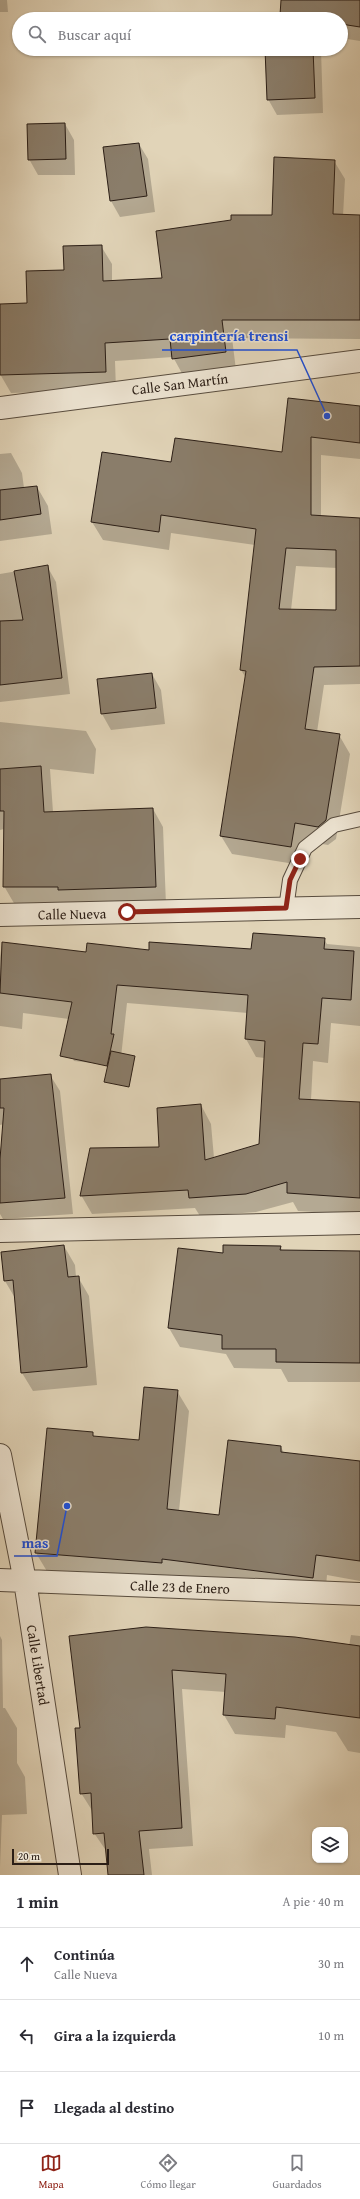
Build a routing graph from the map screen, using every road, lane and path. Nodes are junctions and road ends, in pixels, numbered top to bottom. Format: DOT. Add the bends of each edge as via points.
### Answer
graph roads {
  1 [pos="360,360"];
  2 [pos="0,408"];
  3 [pos="360,819"];
  4 [pos="360,907"];
  5 [pos="286,908"];
  6 [pos="0,915"];
  7 [pos="360,1223"];
  8 [pos="0,1231"];
  9 [pos="0,1455"];
  10 [pos="0,1580"];
  11 [pos="25,1581"];
  12 [pos="360,1594"];
  13 [pos="70,1875"];
  1 -- 2 [label="street, Calle San Martín"];
  3 -- 5 [label="lane" via="334,825 305,848 290,880"];
  4 -- 5 [label="street, Calle Nueva"];
  5 -- 6 [label="street, Calle Nueva"];
  7 -- 8 [label="street"];
  9 -- 11 [label="street, Calle Libertad"];
  10 -- 11 [label="street, Calle 23 de Enero"];
  11 -- 12 [label="street, Calle 23 de Enero"];
  11 -- 13 [label="street, Calle Libertad"];
}
